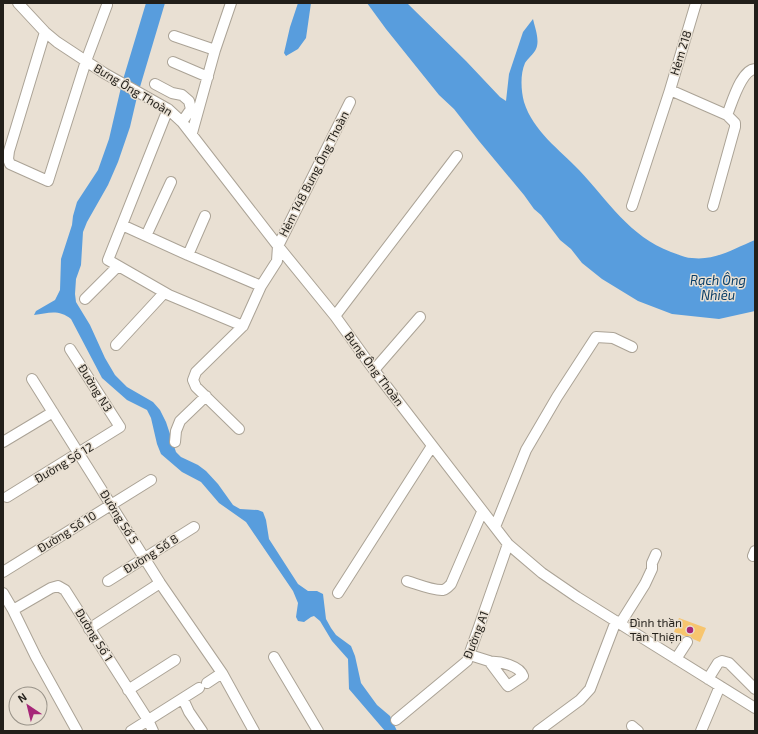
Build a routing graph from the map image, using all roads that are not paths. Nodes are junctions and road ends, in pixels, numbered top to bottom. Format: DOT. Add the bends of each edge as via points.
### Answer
graph roads {
  1 [pos="18,3"];
  2 [pos="231,3"];
  3 [pos="696,3"];
  4 [pos="107,5"];
  5 [pos="45,32"];
  6 [pos="174,36"];
  7 [pos="215,50"];
  8 [pos="86,61"];
  9 [pos="174,62"];
  10 [pos="755,69"];
  11 [pos="208,76"];
  12 [pos="155,84"];
  13 [pos="670,90"];
  14 [pos="350,102"];
  15 [pos="168,109"];
  16 [pos="727,115"];
  17 [pos="182,122"];
  18 [pos="192,133"];
  19 [pos="457,156"];
  20 [pos="171,182"];
  21 [pos="632,206"];
  22 [pos="713,206"];
  23 [pos="206,216"];
  24 [pos="122,224"];
  25 [pos="146,236"];
  26 [pos="278,246"];
  27 [pos="188,255"];
  28 [pos="118,266"];
  29 [pos="261,286"];
  30 [pos="164,292"];
  31 [pos="85,299"];
  32 [pos="335,316"];
  33 [pos="420,317"];
  34 [pos="243,326"];
  35 [pos="116,345"];
  36 [pos="632,347"];
  37 [pos="70,349"];
  38 [pos="374,370"];
  39 [pos="32,379"];
  40 [pos="206,396"];
  41 [pos="53,412"];
  42 [pos="120,428"];
  43 [pos="239,429"];
  44 [pos="3,442"];
  45 [pos="175,442"];
  46 [pos="432,446"];
  47 [pos="79,454"];
  48 [pos="151,480"];
  49 [pos="7,497"];
  50 [pos="112,505"];
  51 [pos="482,512"];
  52 [pos="194,527"];
  53 [pos="495,528"];
  54 [pos="508,544"];
  55 [pos="656,554"];
  56 [pos="145,558"];
  57 [pos="3,572"];
  58 [pos="108,581"];
  59 [pos="407,581"];
  60 [pos="160,583"];
  61 [pos="3,593"];
  62 [pos="338,593"];
  63 [pos="13,610"];
  64 [pos="618,623"];
  65 [pos="90,628"];
  66 [pos="687,642"];
  67 [pos="470,655"];
  68 [pos="274,657"];
  69 [pos="676,659"];
  70 [pos="175,660"];
  71 [pos="490,662"];
  72 [pos="222,673"];
  73 [pos="708,679"];
  74 [pos="720,686"];
  75 [pos="755,688"];
  76 [pos="128,690"];
  77 [pos="755,696"];
  78 [pos="183,699"];
  79 [pos="753,707"];
  80 [pos="148,720"];
  81 [pos="396,720"];
  82 [pos="77,731"];
  83 [pos="131,731"];
  84 [pos="152,731"];
  85 [pos="202,731"];
  86 [pos="254,731"];
  87 [pos="318,731"];
  88 [pos="538,731"];
  89 [pos="701,731"];
  1 -- 5 [label="street, Bưng Ông Thoàn"];
  2 -- 7 [label="street"];
  3 -- 13 [label="street, Hẻm 218"];
  4 -- 8 [label="street"];
  5 -- 8 [label="street, Bưng Ông Thoàn"];
  5 -- 8 [label="street" via="8,151 10,164 48,181"];
  6 -- 7 [label="street"];
  7 -- 11 [label="street"];
  8 -- 15 [label="street, Bưng Ông Thoàn"];
  9 -- 11 [label="street"];
  10 -- 16 [label="street" via="749,70 744,76"];
  11 -- 18 [label="street"];
  12 -- 17 [label="street" via="189,101 191,109"];
  13 -- 16 [label="street, Hẻm 218"];
  13 -- 21 [label="street"];
  14 -- 26 [label="street, Hẻm 148 Bưng Ông Thoàn"];
  15 -- 17 [label="street, Bưng Ông Thoàn"];
  15 -- 24 [label="street"];
  16 -- 22 [label="street" via="735,123 735,127"];
  17 -- 18 [label="street, Bưng Ông Thoàn"];
  18 -- 26 [label="street, Bưng Ông Thoàn"];
  19 -- 32 [label="street"];
  20 -- 25 [label="street"];
  23 -- 27 [label="street"];
  24 -- 25 [label="street"];
  24 -- 28 [label="street" via="108,260"];
  25 -- 27 [label="street"];
  26 -- 29 [label="street, Hẻm 148 Bưng Ông Thoàn" via="276,261"];
  26 -- 32 [label="street, Bưng Ông Thoàn"];
  27 -- 29 [label="street"];
  28 -- 30 [label="street"];
  28 -- 31 [label="street"];
  29 -- 34 [label="street, Hẻm 148 Bưng Ông Thoàn"];
  30 -- 34 [label="street"];
  30 -- 35 [label="street"];
  32 -- 38 [label="street, Bưng Ông Thoàn"];
  33 -- 38 [label="street"];
  34 -- 40 [label="street" via="196,372 193,380 196,387"];
  36 -- 53 [label="street" via="613,338 596,337 526,450"];
  37 -- 42 [label="street, Đường N3"];
  38 -- 46 [label="street, Bưng Ông Thoàn"];
  39 -- 41 [label="street, Đường Số 5"];
  40 -- 43 [label="street"];
  40 -- 45 [label="street" via="180,421"];
  41 -- 44 [label="street"];
  41 -- 47 [label="street, Đường Số 5"];
  42 -- 47 [label="street, Đường Số 12"];
  46 -- 51 [label="street, Bưng Ông Thoàn"];
  46 -- 62 [label="street"];
  47 -- 49 [label="street, Đường Số 12"];
  47 -- 50 [label="street, Đường Số 5"];
  48 -- 50 [label="street, Đường Số 10"];
  50 -- 56 [label="street, Đường Số 5"];
  50 -- 57 [label="street, Đường Số 10"];
  51 -- 53 [label="street, Bưng Ông Thoàn"];
  51 -- 59 [label="street" via="452,584 448,588 443,590 425,587"];
  52 -- 56 [label="street, Đường Số 8"];
  53 -- 54 [label="street, Bưng Ông Thoàn"];
  54 -- 64 [label="street, Bưng Ông Thoàn" via="542,573"];
  54 -- 67 [label="street, Đường A1"];
  55 -- 64 [label="street" via="645,584"];
  56 -- 58 [label="street, Đường Số 8"];
  56 -- 60 [label="street, Đường Số 5"];
  60 -- 65 [label="street"];
  60 -- 72 [label="street, Đường Số 5"];
  61 -- 63 [label="street"];
  63 -- 65 [label="street, Đường Số 1" via="58,586 65,590"];
  63 -- 82 [label="street"];
  64 -- 69 [label="street, Bưng Ông Thoàn"];
  64 -- 88 [label="street" via="590,689 580,700"];
  65 -- 76 [label="street, Đường Số 1"];
  66 -- 69 [label="street"];
  67 -- 71 [label="street"];
  67 -- 81 [label="street, Đường A1" via="468,662"];
  68 -- 87 [label="street"];
  69 -- 73 [label="street, Bưng Ông Thoàn"];
  70 -- 76 [label="street"];
  72 -- 78 [label="street"];
  72 -- 86 [label="street, Đường Số 5"];
  73 -- 74 [label="street, Bưng Ông Thoàn"];
  73 -- 75 [label="street" via="722,661 729,663"];
  74 -- 79 [label="street, Bưng Ông Thoàn"];
  74 -- 89 [label="street"];
  76 -- 80 [label="street, Đường Số 1"];
  77 -- 79 [label="street"];
  78 -- 80 [label="street"];
  78 -- 85 [label="street"];
  80 -- 83 [label="street"];
  80 -- 84 [label="street, Đường Số 1"];
}
